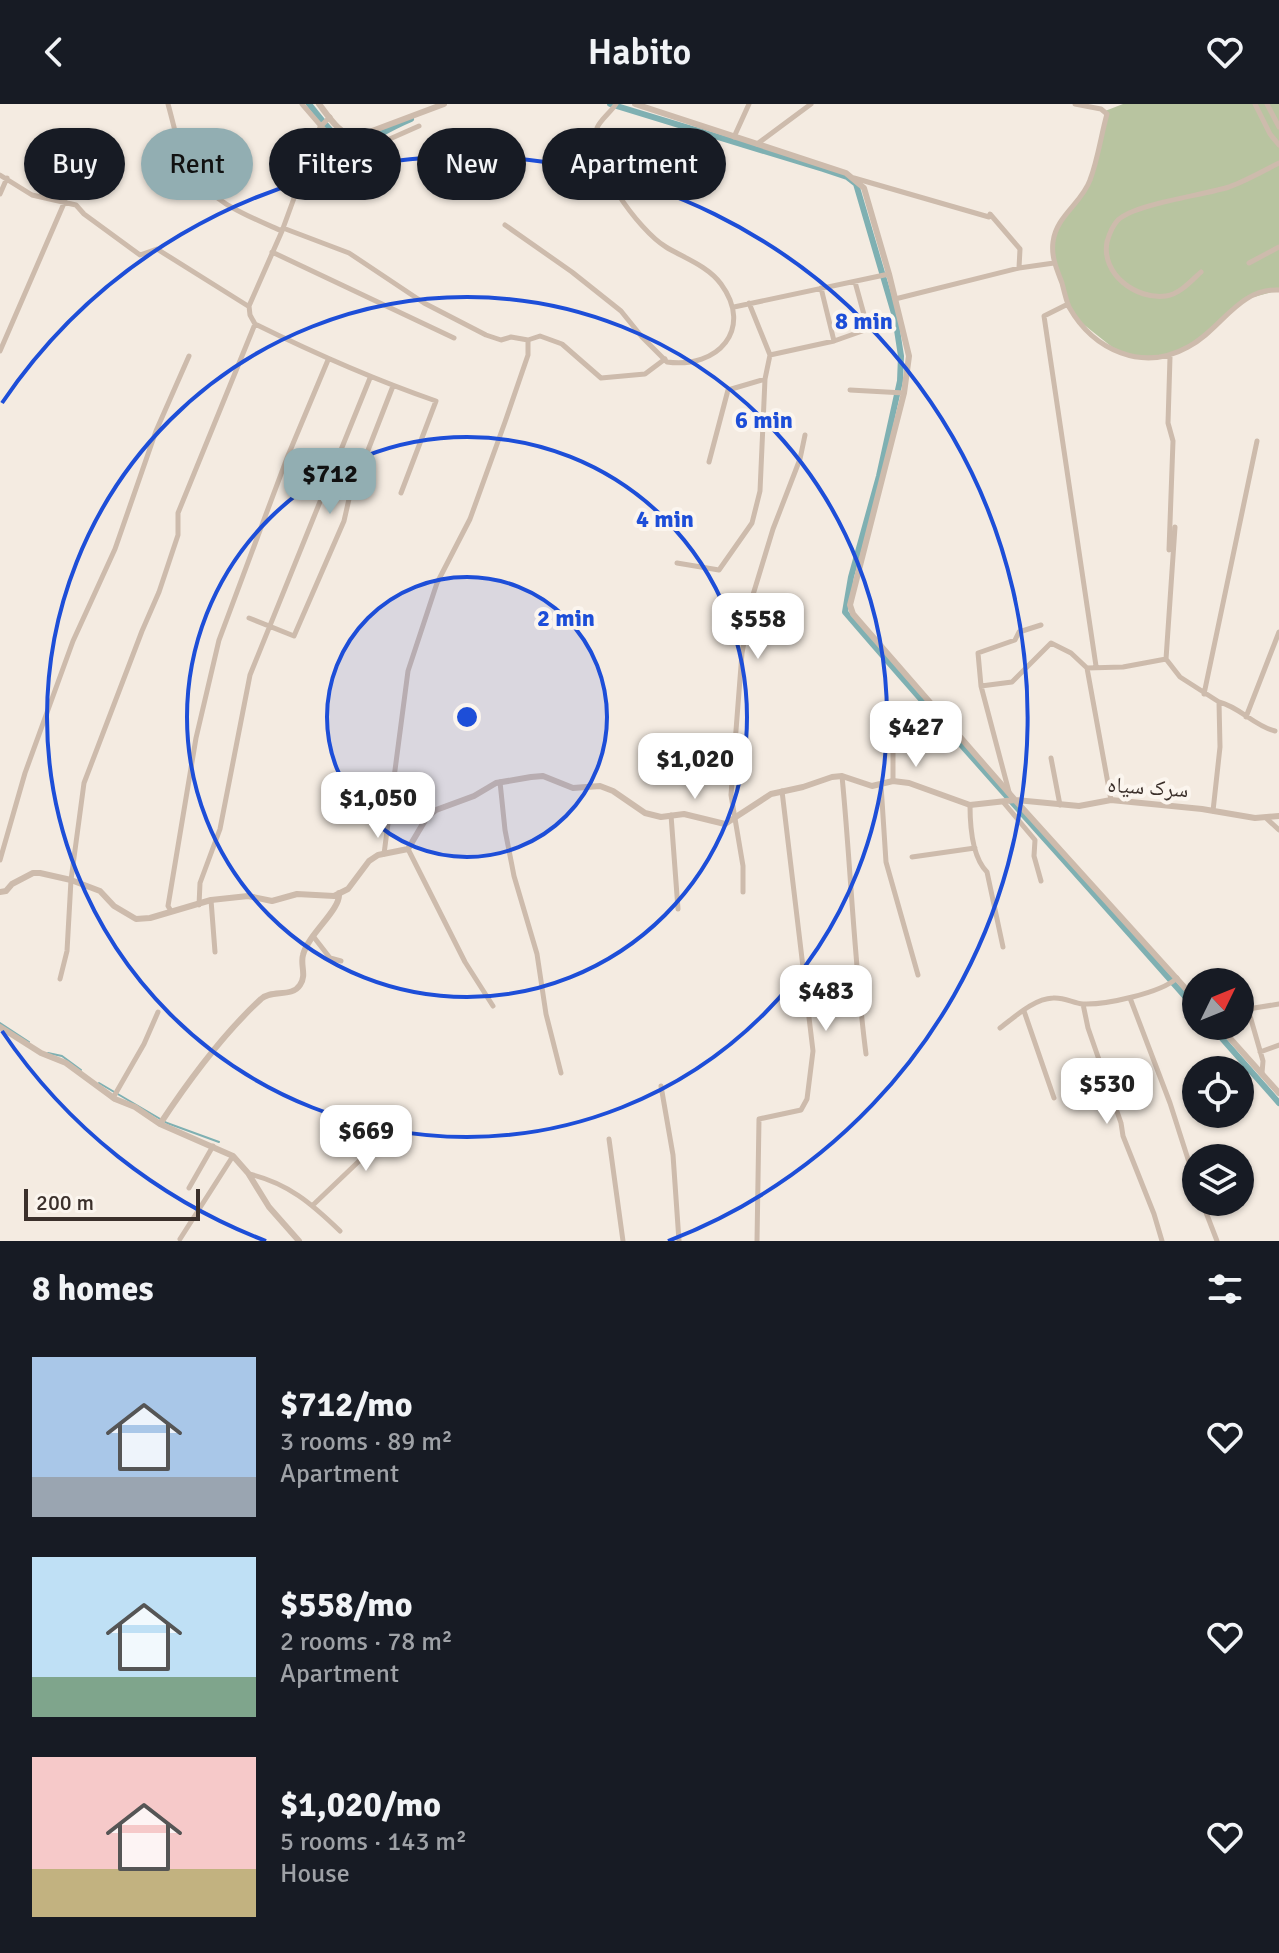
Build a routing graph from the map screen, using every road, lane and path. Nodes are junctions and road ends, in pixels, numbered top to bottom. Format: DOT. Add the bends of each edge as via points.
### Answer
graph roads {
  1 [pos="168,104"];
  2 [pos="302,104"];
  3 [pos="319,104"];
  4 [pos="444,104"];
  5 [pos="635,104"];
  6 [pos="749,104"];
  7 [pos="811,104"];
  8 [pos="1075,104"];
  9 [pos="1255,104"];
  10 [pos="1267,104"];
  11 [pos="614,106"];
  12 [pos="325,122"];
  13 [pos="419,126"];
  14 [pos="1279,127"];
  15 [pos="734,137"];
  16 [pos="757,144"];
  17 [pos="1279,145"];
  18 [pos="1279,163"];
  19 [pos="0,175"];
  20 [pos="7,178"];
  21 [pos="853,178"];
  22 [pos="0,194"];
  23 [pos="65,201"];
  24 [pos="505,225"];
  25 [pos="282,229"];
  26 [pos="1279,247"];
  27 [pos="272,252"];
  28 [pos="1054,263"];
  29 [pos="1249,263"];
  30 [pos="1019,268"];
  31 [pos="1201,272"];
  32 [pos="885,276"];
  33 [pos="855,282"];
  34 [pos="821,288"];
  35 [pos="1279,290"];
  36 [pos="895,299"];
  37 [pos="749,303"];
  38 [pos="1068,304"];
  39 [pos="249,306"];
  40 [pos="734,307"];
  41 [pos="255,324"];
  42 [pos="454,338"];
  43 [pos="528,340"];
  44 [pos="834,341"];
  45 [pos="0,351"];
  46 [pos="770,355"];
  47 [pos="189,356"];
  48 [pos="1170,357"];
  49 [pos="665,359"];
  50 [pos="328,360"];
  51 [pos="370,378"];
  52 [pos="765,379"];
  53 [pos="393,386"];
  54 [pos="850,390"];
  55 [pos="900,393"];
  56 [pos="805,435"];
  57 [pos="1257,441"];
  58 [pos="709,462"];
  59 [pos="401,493"];
  60 [pos="1175,527"];
  61 [pos="1169,550"];
  62 [pos="677,563"];
  63 [pos="249,618"];
  64 [pos="271,625"];
  65 [pos="1041,625"];
  66 [pos="1279,632"];
  67 [pos="1166,659"];
  68 [pos="1096,666"];
  69 [pos="1087,668"];
  70 [pos="981,686"];
  71 [pos="1204,694"];
  72 [pos="1219,702"];
  73 [pos="893,715"];
  74 [pos="1246,717"];
  75 [pos="1275,731"];
  76 [pos="1051,758"];
  77 [pos="842,776"];
  78 [pos="893,781"];
  79 [pos="500,782"];
  80 [pos="881,785"];
  81 [pos="782,791"];
  82 [pos="1009,800"];
  83 [pos="1111,800"];
  84 [pos="970,805"];
  85 [pos="1060,806"];
  86 [pos="1213,811"];
  87 [pos="671,815"];
  88 [pos="1279,816"];
  89 [pos="1266,818"];
  90 [pos="735,819"];
  91 [pos="1279,830"];
  92 [pos="975,848"];
  93 [pos="408,849"];
  94 [pos="384,854"];
  95 [pos="912,857"];
  96 [pos="0,860"];
  97 [pos="71,880"];
  98 [pos="1041,881"];
  99 [pos="0,892"];
  100 [pos="743,892"];
  101 [pos="339,893"];
  102 [pos="211,900"];
  103 [pos="199,905"];
  104 [pos="678,909"];
  105 [pos="171,911"];
  106 [pos="313,936"];
  107 [pos="1003,947"];
  108 [pos="215,952"];
  109 [pos="341,961"];
  110 [pos="918,975"];
  111 [pos="60,979"];
  112 [pos="1174,980"];
  113 [pos="1182,987"];
  114 [pos="1130,998"];
  115 [pos="1083,1004"];
  116 [pos="1279,1004"];
  117 [pos="493,1006"];
  118 [pos="1024,1011"];
  119 [pos="158,1012"];
  120 [pos="0,1027"];
  121 [pos="1000,1028"];
  122 [pos="1232,1040"];
  123 [pos="1279,1045"];
  124 [pos="1260,1052"];
  125 [pos="866,1054"];
  126 [pos="561,1073"];
  127 [pos="1262,1073"];
  128 [pos="661,1086"];
  129 [pos="1279,1093"];
  130 [pos="113,1098"];
  131 [pos="1054,1098"];
  132 [pos="162,1121"];
  133 [pos="401,1121"];
  134 [pos="609,1139"];
  135 [pos="1183,1144"];
  136 [pos="214,1145"];
  137 [pos="233,1156"];
  138 [pos="248,1173"];
  139 [pos="189,1188"];
  140 [pos="313,1205"];
  141 [pos="1207,1216"];
  142 [pos="340,1231"];
  143 [pos="180,1239"];
  144 [pos="299,1241"];
  145 [pos="623,1241"];
  146 [pos="679,1241"];
  147 [pos="757,1241"];
  148 [pos="1162,1241"];
  149 [pos="1217,1241"];
  1 -- 25 [label="street" via="191,171 220,201"];
  2 -- 12 [label="street"];
  3 -- 12 [label="street"];
  4 -- 12 [label="street" via="356,137"];
  5 -- 15 [label="street"];
  6 -- 15 [label="street"];
  7 -- 16 [label="street"];
  8 -- 28 [label="street" via="1107,114 1091,179 1055,232"];
  9 -- 17 [label="street"];
  10 -- 14 [label="street"];
  11 -- 40 [label="street" via="597,127 597,142 619,194 657,240 715,276"];
  12 -- 13 [label="street" via="340,148 358,153"];
  12 -- 25 [label="street"];
  15 -- 16 [label="street"];
  16 -- 21 [label="street"];
  18 -- 31 [label="street" via="1234,185 1127,215 1109,235 1107,260 1113,272 1137,291 1167,296"];
  19 -- 20 [label="street"];
  20 -- 22 [label="street"];
  20 -- 23 [label="street" via="32,195"];
  21 -- 30 [label="street" via="990,214 1020,249"];
  21 -- 32 [label="street" via="864,188"];
  23 -- 39 [label="street" via="140,255 157,249"];
  23 -- 45 [label="street"];
  24 -- 49 [label="street" via="613,304"];
  25 -- 27 [label="street"];
  25 -- 43 [label="street" via="349,253 424,303 486,335"];
  26 -- 29 [label="street"];
  27 -- 39 [label="street"];
  27 -- 42 [label="street"];
  28 -- 30 [label="street"];
  28 -- 38 [label="street"];
  30 -- 36 [label="street"];
  32 -- 33 [label="street"];
  32 -- 36 [label="street"];
  33 -- 34 [label="street"];
  33 -- 44 [label="street" via="868,329"];
  34 -- 37 [label="street"];
  34 -- 44 [label="street"];
  35 -- 48 [label="street" via="1243,300 1193,345"];
  36 -- 55 [label="street" via="909,356"];
  37 -- 40 [label="street"];
  37 -- 46 [label="street"];
  38 -- 48 [label="street" via="1078,320 1122,355"];
  38 -- 68 [label="street" via="1044,316"];
  39 -- 41 [label="street"];
  40 -- 49 [label="street" via="735,322 708,359 681,364"];
  41 -- 50 [label="street"];
  41 -- 97 [label="street" via="178,513 178,535 159,592 84,783"];
  43 -- 49 [label="street" via="540,336 562,344 601,378 645,374"];
  43 -- 94 [label="street" via="528,355 470,519 437,583 408,671"];
  44 -- 46 [label="street"];
  46 -- 52 [label="street"];
  47 -- 96 [label="street" via="115,549 73,641"];
  48 -- 61 [label="street"];
  50 -- 51 [label="street"];
  50 -- 105 [label="street" via="219,640 196,738"];
  51 -- 53 [label="street"];
  51 -- 64 [label="street"];
  52 -- 58 [label="street" via="728,390"];
  52 -- 62 [label="street" via="760,491 752,523 719,570"];
  53 -- 59 [label="street" via="436,401"];
  53 -- 64 [label="street" via="344,521 294,636"];
  54 -- 55 [label="street"];
  55 -- 82 [label="street" via="850,605"];
  56 -- 90 [label="street" via="752,598 734,731"];
  57 -- 71 [label="street"];
  60 -- 67 [label="street"];
  63 -- 64 [label="street"];
  64 -- 103 [label="street" via="250,675 220,829 200,883"];
  65 -- 70 [label="street" via="978,653"];
  66 -- 74 [label="street"];
  67 -- 68 [label="street"];
  67 -- 71 [label="street"];
  68 -- 69 [label="street"];
  69 -- 70 [label="street" via="1051,643 1012,682"];
  69 -- 83 [label="street"];
  70 -- 82 [label="street"];
  71 -- 72 [label="street"];
  72 -- 74 [label="street"];
  72 -- 86 [label="street"];
  73 -- 78 [label="street"];
  74 -- 75 [label="street"];
  76 -- 85 [label="street"];
  77 -- 80 [label="street"];
  77 -- 81 [label="street"];
  77 -- 125 [label="street" via="855,974"];
  78 -- 80 [label="street"];
  78 -- 84 [label="street" via="920,785"];
  79 -- 87 [label="street" via="543,776 573,788 600,786 645,813"];
  79 -- 93 [label="street" via="436,810"];
  79 -- 126 [label="street" via="514,876 537,954"];
  80 -- 110 [label="street" via="886,862"];
  81 -- 90 [label="street"];
  81 -- 147 [label="street" via="813,1051 801,1110 759,1119"];
  82 -- 84 [label="street, سرک سیاه"];
  82 -- 85 [label="street, سرک سیاه"];
  82 -- 98 [label="street" via="1035,840"];
  82 -- 112 [label="street"];
  83 -- 85 [label="street, سرک سیاه"];
  83 -- 86 [label="street, سرک سیاه"];
  84 -- 92 [label="street"];
  86 -- 89 [label="street, سرک سیاه"];
  87 -- 90 [label="street" via="725,824"];
  87 -- 104 [label="street"];
  88 -- 89 [label="street, سرک سیاه"];
  89 -- 91 [label="street"];
  90 -- 100 [label="street"];
  92 -- 95 [label="street"];
  92 -- 107 [label="street" via="987,872"];
  93 -- 94 [label="street"];
  93 -- 117 [label="street"];
  94 -- 101 [label="street" via="369,861"];
  97 -- 99 [label="street" via="33,873"];
  97 -- 105 [label="street" via="100,891 136,919"];
  97 -- 111 [label="street"];
  101 -- 102 [label="street" via="272,901 248,896"];
  101 -- 106 [label="street" via="338,905"];
  102 -- 103 [label="street"];
  102 -- 108 [label="street"];
  103 -- 105 [label="street"];
  106 -- 109 [label="street" via="330,958"];
  106 -- 132 [label="street" via="302,956 300,985 293,992 264,996 217,1047"];
  112 -- 113 [label="street"];
  112 -- 114 [label="street" via="1163,989"];
  114 -- 115 [label="street"];
  114 -- 135 [label="street"];
  115 -- 118 [label="street" via="1051,998"];
  115 -- 148 [label="street"];
  116 -- 124 [label="street" via="1248,1009"];
  118 -- 121 [label="street"];
  118 -- 131 [label="street"];
  119 -- 130 [label="street"];
  120 -- 130 [label="street" via="66,1063"];
  122 -- 127 [label="street"];
  123 -- 124 [label="street"];
  124 -- 127 [label="street"];
  127 -- 129 [label="street"];
  128 -- 146 [label="street"];
  130 -- 132 [label="street"];
  132 -- 136 [label="street"];
  133 -- 140 [label="street"];
  134 -- 145 [label="street"];
  136 -- 137 [label="street"];
  136 -- 139 [label="street"];
  137 -- 138 [label="street"];
  137 -- 143 [label="street"];
  138 -- 140 [label="street"];
  138 -- 144 [label="street"];
  140 -- 142 [label="street"];
  141 -- 149 [label="street"];
}
